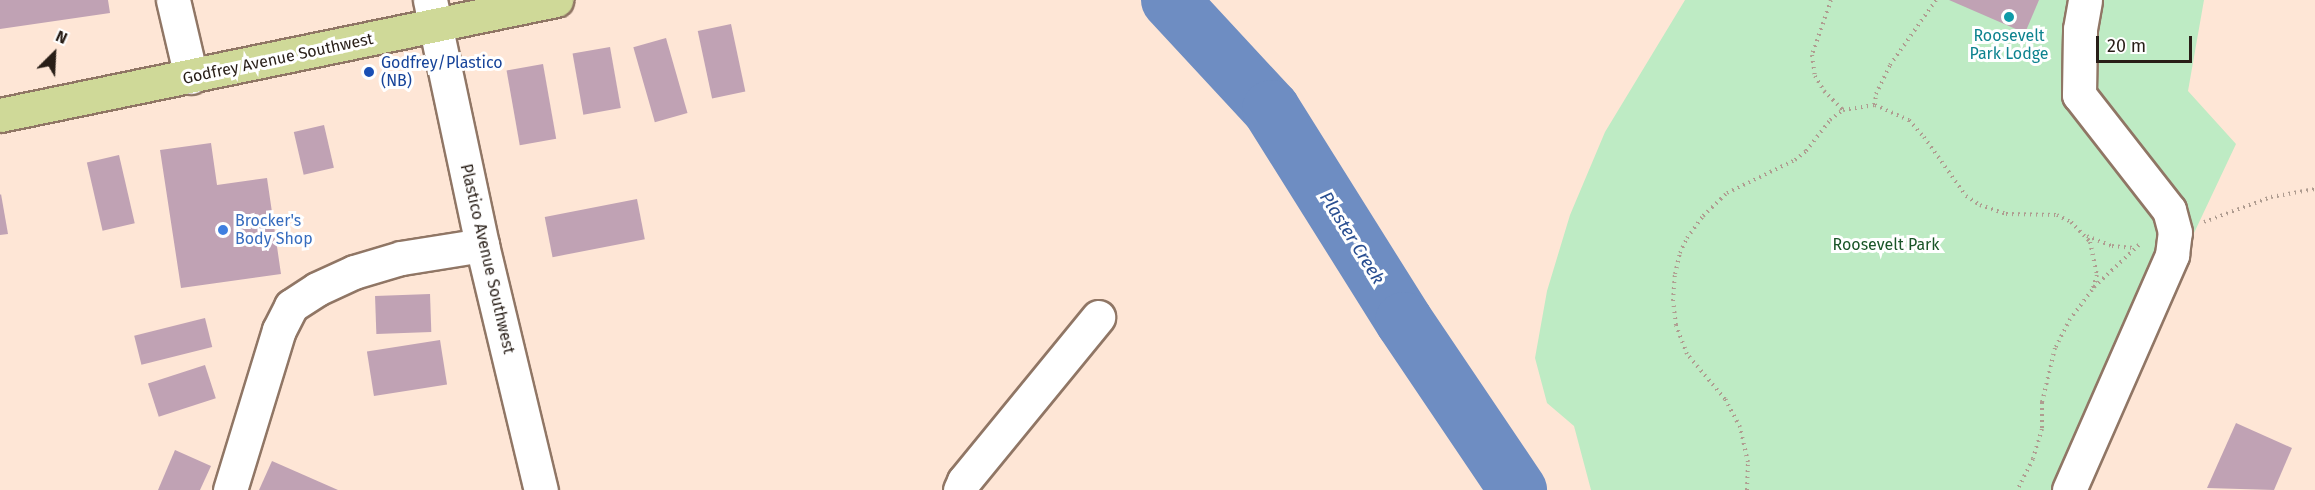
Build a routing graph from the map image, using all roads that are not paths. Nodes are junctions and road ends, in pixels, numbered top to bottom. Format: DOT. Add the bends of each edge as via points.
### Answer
graph roads {
  1 [pos="173,0"];
  2 [pos="556,0"];
  3 [pos="2085,0"];
  4 [pos="432,13"];
  5 [pos="191,77"];
  6 [pos="0,115"];
  7 [pos="482,245"];
  8 [pos="1098,317"];
  9 [pos="234,478"];
  10 [pos="541,490"];
  11 [pos="960,490"];
  12 [pos="2069,490"];
  1 -- 5 [label="street"];
  2 -- 4 [label="main road, Godfrey Avenue Southwest"];
  3 -- 12 [label="street" via="2080,29 2079,95 2169,210 2175,232 2172,255"];
  4 -- 5 [label="main road, Godfrey Avenue Southwest"];
  4 -- 7 [label="street, Plastico Avenue Southwest"];
  5 -- 6 [label="main road, Godfrey Avenue Southwest"];
  7 -- 9 [label="street" via="401,258 354,272 291,306 279,330"];
  7 -- 10 [label="street, Plastico Avenue Southwest"];
  8 -- 11 [label="street"];
}
